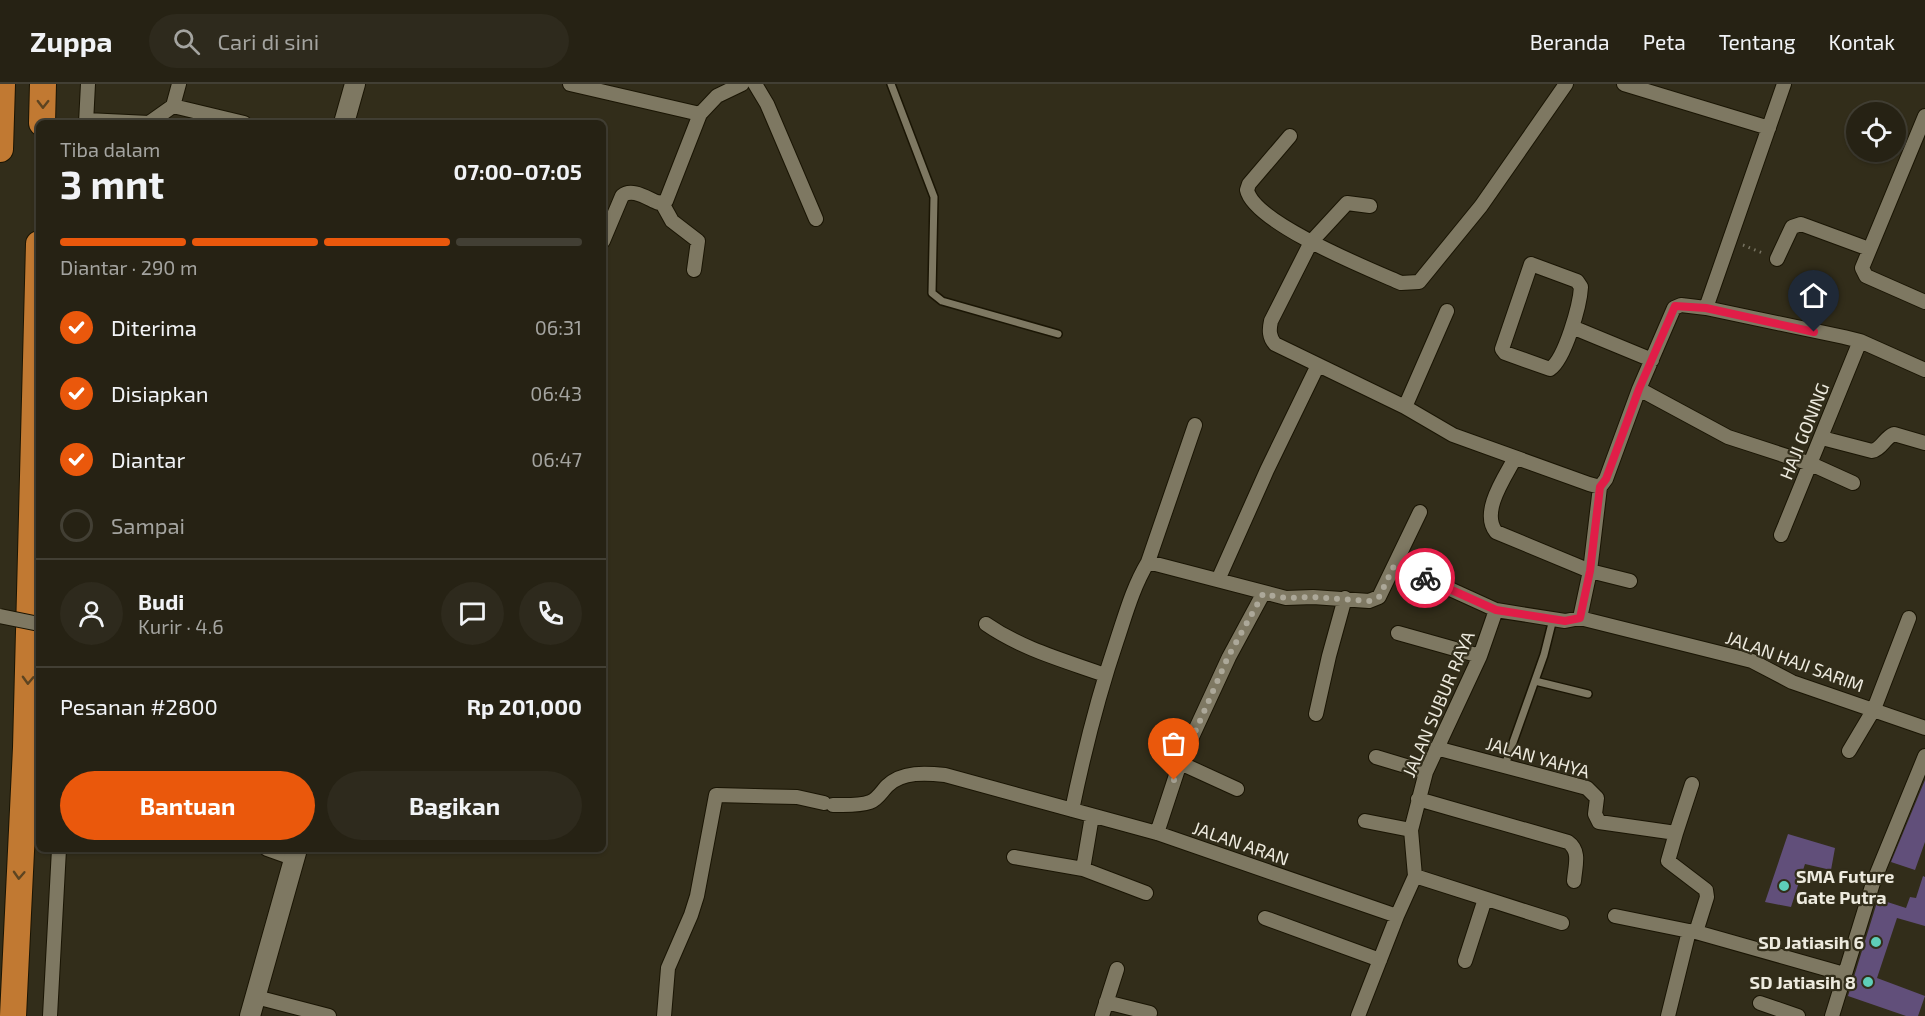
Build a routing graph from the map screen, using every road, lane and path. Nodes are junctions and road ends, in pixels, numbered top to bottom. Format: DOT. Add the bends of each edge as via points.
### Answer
graph roads {
  1 [pos="2,84"];
  2 [pos="43,84"];
  3 [pos="88,84"];
  4 [pos="179,84"];
  5 [pos="355,84"];
  6 [pos="570,84"];
  7 [pos="742,84"];
  8 [pos="755,84"];
  9 [pos="891,84"];
  10 [pos="1566,84"];
  11 [pos="1624,84"];
  12 [pos="1784,84"];
  13 [pos="173,106"];
  14 [pos="700,114"];
  15 [pos="1925,116"];
  16 [pos="42,120"];
  17 [pos="86,120"];
  18 [pos="152,120"];
  19 [pos="231,120"];
  20 [pos="345,120"];
  21 [pos="1769,128"];
  22 [pos="1290,136"];
  23 [pos="0,148"];
  24 [pos="662,203"];
  25 [pos="1370,206"];
  26 [pos="816,219"];
  27 [pos="606,234"];
  28 [pos="1730,240"];
  29 [pos="1311,242"];
  30 [pos="1869,249"];
  31 [pos="1778,259"];
  32 [pos="694,270"];
  33 [pos="1925,302"];
  34 [pos="1706,308"];
  35 [pos="1447,311"];
  36 [pos="1572,327"];
  37 [pos="1059,334"];
  38 [pos="1860,341"];
  39 [pos="36,360"];
  40 [pos="1652,360"];
  41 [pos="1318,365"];
  42 [pos="1925,370"];
  43 [pos="1639,389"];
  44 [pos="1405,407"];
  45 [pos="1195,425"];
  46 [pos="1821,438"];
  47 [pos="1925,443"];
  48 [pos="1515,458"];
  49 [pos="1811,464"];
  50 [pos="1853,483"];
  51 [pos="1600,487"];
  52 [pos="1420,512"];
  53 [pos="1781,535"];
  54 [pos="1148,562"];
  55 [pos="1395,564"];
  56 [pos="1590,571"];
  57 [pos="1218,580"];
  58 [pos="1630,581"];
  59 [pos="1263,594"];
  60 [pos="1346,598"];
  61 [pos="1496,610"];
  62 [pos="0,616"];
  63 [pos="1580,618"];
  64 [pos="1909,618"];
  65 [pos="1553,619"];
  66 [pos="36,623"];
  67 [pos="986,624"];
  68 [pos="1398,633"];
  69 [pos="1480,656"];
  70 [pos="1105,675"];
  71 [pos="1535,681"];
  72 [pos="1588,694"];
  73 [pos="1874,709"];
  74 [pos="1316,714"];
  75 [pos="1925,728"];
  76 [pos="1436,748"];
  77 [pos="1849,751"];
  78 [pos="1925,756"];
  79 [pos="1376,758"];
  80 [pos="1180,763"];
  81 [pos="1505,765"];
  82 [pos="1426,772"];
  83 [pos="1692,784"];
  84 [pos="1237,789"];
  85 [pos="1418,799"];
  86 [pos="1072,810"];
  87 [pos="1092,816"];
  88 [pos="1365,821"];
  89 [pos="1411,830"];
  90 [pos="1156,833"];
  91 [pos="1676,833"];
  92 [pos="59,852"];
  93 [pos="296,854"];
  94 [pos="1014,857"];
  95 [pos="1083,869"];
  96 [pos="1415,876"];
  97 [pos="1574,881"];
  98 [pos="1146,893"];
  99 [pos="1485,899"];
  100 [pos="1397,916"];
  101 [pos="1615,916"];
  102 [pos="1265,918"];
  103 [pos="1562,923"];
  104 [pos="1693,932"];
  105 [pos="1380,960"];
  106 [pos="1465,961"];
  107 [pos="1117,969"];
  108 [pos="1844,974"];
  109 [pos="1760,1004"];
  110 [pos="253,1007"];
  111 [pos="1104,1009"];
  112 [pos="1150,1013"];
  113 [pos="13,1016"];
  114 [pos="50,1016"];
  115 [pos="329,1016"];
  116 [pos="664,1016"];
  117 [pos="1358,1016"];
  118 [pos="1668,1016"];
  119 [pos="1798,1016"];
  120 [pos="1832,1016"];
  1 -- 23 [label="highway"];
  2 -- 16 [label="highway, one-way"];
  3 -- 17 [label="street"];
  4 -- 13 [label="street"];
  5 -- 20 [label="street"];
  6 -- 14 [label="street"];
  7 -- 14 [label="street" via="717,96"];
  8 -- 26 [label="street"];
  9 -- 37 [label="lane" via="934,197 932,293 942,301"];
  10 -- 29 [label="street" via="1481,206 1418,284 1401,283"];
  11 -- 21 [label="street"];
  12 -- 21 [label="street"];
  13 -- 18 [label="street"];
  13 -- 19 [label="street"];
  14 -- 24 [label="street" via="667,199"];
  15 -- 30 [label="street"];
  21 -- 28 [label="street"];
  22 -- 29 [label="street" via="1249,184 1248,195 1259,209"];
  24 -- 27 [label="street" via="626,192"];
  24 -- 32 [label="street" via="672,221 698,241"];
  25 -- 29 [label="street" via="1347,203"];
  28 -- 31 [label="path"];
  28 -- 34 [label="street"];
  29 -- 41 [label="street" via="1271,321 1270,333 1275,344"];
  30 -- 31 [label="street" via="1801,224 1792,227"];
  30 -- 33 [label="street" via="1862,265 1866,276"];
  34 -- 38 [label="street"];
  34 -- 40 [label="street" via="1675,306"];
  35 -- 44 [label="street"];
  36 -- 36 [label="street" via="1550,369 1503,352 1502,344 1531,264 1581,285"];
  36 -- 40 [label="street"];
  38 -- 42 [label="street"];
  38 -- 46 [label="street, HAJI GONING"];
  39 -- 113 [label="highway, one-way" via="26,748"];
  40 -- 43 [label="street"];
  41 -- 44 [label="street"];
  41 -- 57 [label="street"];
  43 -- 49 [label="street" via="1728,437"];
  43 -- 51 [label="street"];
  44 -- 48 [label="street" via="1454,435"];
  45 -- 54 [label="street"];
  46 -- 47 [label="street" via="1872,451 1894,434"];
  46 -- 49 [label="street, HAJI GONING"];
  48 -- 51 [label="street"];
  48 -- 56 [label="street" via="1497,494 1491,525 1496,532"];
  49 -- 50 [label="street"];
  49 -- 53 [label="street, HAJI GONING"];
  51 -- 56 [label="street"];
  52 -- 55 [label="street"];
  54 -- 57 [label="street"];
  54 -- 70 [label="street" via="1129,602"];
  55 -- 60 [label="street" via="1379,597 1369,601"];
  55 -- 61 [label="street, JALAN HAJI SARIM"];
  56 -- 58 [label="street"];
  56 -- 63 [label="street"];
  57 -- 59 [label="street"];
  59 -- 60 [label="street"];
  59 -- 80 [label="street" via="1228,657"];
  60 -- 74 [label="street"];
  61 -- 65 [label="street, JALAN HAJI SARIM"];
  61 -- 69 [label="street, JALAN SUBUR RAYA"];
  62 -- 66 [label="street, bridge"];
  63 -- 65 [label="street, JALAN HAJI SARIM"];
  63 -- 73 [label="street, JALAN HAJI SARIM" via="1752,661 1792,682"];
  64 -- 73 [label="street"];
  65 -- 71 [label="lane"];
  67 -- 70 [label="street" via="1029,649"];
  68 -- 69 [label="street"];
  69 -- 76 [label="street, JALAN SUBUR RAYA"];
  70 -- 86 [label="street"];
  71 -- 72 [label="lane"];
  71 -- 81 [label="lane"];
  73 -- 75 [label="street, JALAN HAJI SARIM"];
  73 -- 77 [label="street"];
  76 -- 81 [label="street, JALAN YAHYA"];
  76 -- 82 [label="street, JALAN SUBUR RAYA"];
  78 -- 108 [label="street" via="1873,883"];
  79 -- 82 [label="street"];
  80 -- 84 [label="street"];
  80 -- 90 [label="street"];
  81 -- 91 [label="street, JALAN YAHYA" via="1587,788 1597,798 1595,814 1599,822"];
  82 -- 85 [label="street, JALAN SUBUR RAYA"];
  83 -- 91 [label="street"];
  85 -- 89 [label="street, JALAN SUBUR RAYA"];
  85 -- 97 [label="street" via="1568,842 1576,854"];
  86 -- 87 [label="street, JALAN ARAN"];
  86 -- 116 [label="street, JALAN ARAN" via="936,774 902,776 869,802 829,804 797,797 716,795 697,896 668,968"];
  87 -- 90 [label="street, JALAN ARAN"];
  87 -- 95 [label="street"];
  88 -- 89 [label="street"];
  89 -- 96 [label="street, JALAN SUBUR RAYA"];
  90 -- 100 [label="street, JALAN ARAN"];
  91 -- 104 [label="street" via="1668,861 1706,890 1707,897"];
  92 -- 114 [label="street"];
  93 -- 110 [label="street"];
  94 -- 95 [label="street"];
  95 -- 98 [label="street"];
  96 -- 99 [label="street"];
  96 -- 100 [label="street, JALAN SUBUR RAYA"];
  99 -- 103 [label="street"];
  99 -- 106 [label="street"];
  100 -- 105 [label="street, JALAN SUBUR RAYA"];
  101 -- 104 [label="street"];
  102 -- 105 [label="street"];
  104 -- 108 [label="street"];
  104 -- 118 [label="street"];
  105 -- 117 [label="street, JALAN SUBUR RAYA"];
  107 -- 111 [label="street"];
  108 -- 120 [label="street"];
  109 -- 119 [label="street"];
  110 -- 115 [label="street"];
  111 -- 112 [label="street"];
}
